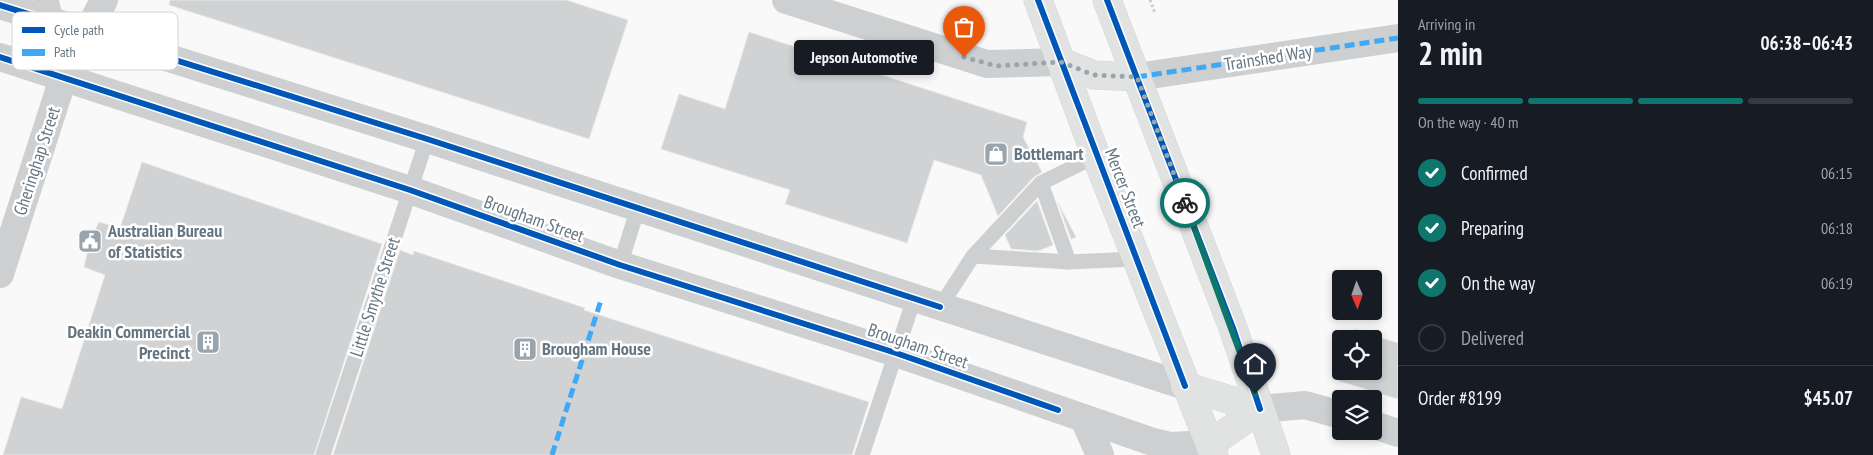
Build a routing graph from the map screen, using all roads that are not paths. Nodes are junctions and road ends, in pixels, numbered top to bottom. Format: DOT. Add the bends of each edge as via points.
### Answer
graph roads {
  1 [pos="104,0"];
  2 [pos="786,0"];
  3 [pos="1038,0"];
  4 [pos="1107,0"];
  5 [pos="0,5"];
  6 [pos="46,10"];
  7 [pos="98,12"];
  8 [pos="1398,38"];
  9 [pos="0,57"];
  10 [pos="12,61"];
  11 [pos="178,61"];
  12 [pos="1061,62"];
  13 [pos="41,70"];
  14 [pos="59,70"];
  15 [pos="64,70"];
  16 [pos="60,76"];
  17 [pos="1137,77"];
  18 [pos="427,139"];
  19 [pos="1096,156"];
  20 [pos="1041,183"];
  21 [pos="410,190"];
  22 [pos="638,208"];
  23 [pos="973,256"];
  24 [pos="1136,259"];
  25 [pos="1069,262"];
  26 [pos="620,265"];
  27 [pos="0,274"];
  28 [pos="914,299"];
  29 [pos="940,307"];
  30 [pos="896,353"];
  31 [pos="1185,386"];
  32 [pos="1260,409"];
  33 [pos="1332,412"];
  34 [pos="1084,419"];
  35 [pos="1382,428"];
  36 [pos="1398,433"];
  37 [pos="1149,448"];
  38 [pos="1212,450"];
  39 [pos="323,455"];
  40 [pos="862,455"];
  41 [pos="1100,455"];
  42 [pos="1276,455"];
  1 -- 7 [label="street, Gheringhap Street"];
  2 -- 12 [label="street" via="987,64"];
  3 -- 12 [label="street, Mercer Street"];
  4 -- 17 [label="street"];
  5 -- 6 [label="street"];
  8 -- 17 [label="street, Trainshed Way"];
  9 -- 10 [label="street, Brougham Street"];
  11 -- 18 [label="street"];
  12 -- 17 [label="street" via="1094,75"];
  12 -- 19 [label="street, Mercer Street"];
  13 -- 16 [label="street, Brougham Street"];
  14 -- 16 [label="street, Gheringhap Street"];
  15 -- 16 [label="street, Gheringhap Street"];
  16 -- 21 [label="street, Brougham Street"];
  16 -- 27 [label="street, Gheringhap Street" via="58,98"];
  17 -- 32 [label="street" via="1233,328"];
  18 -- 21 [label="lane, Little Smythe Street"];
  18 -- 22 [label="street"];
  19 -- 20 [label="lane"];
  19 -- 24 [label="street, Mercer Street"];
  20 -- 23 [label="lane"];
  20 -- 25 [label="lane"];
  21 -- 26 [label="street, Brougham Street"];
  21 -- 39 [label="lane, Little Smythe Street"];
  22 -- 26 [label="lane"];
  22 -- 28 [label="street"];
  23 -- 25 [label="lane"];
  23 -- 29 [label="lane"];
  24 -- 25 [label="lane"];
  24 -- 31 [label="street, Mercer Street"];
  26 -- 30 [label="street, Brougham Street"];
  28 -- 29 [label="street"];
  28 -- 30 [label="lane"];
  29 -- 31 [label="street"];
  30 -- 34 [label="street, Brougham Street"];
  30 -- 40 [label="lane"];
  31 -- 32 [label="street"];
  31 -- 38 [label="street, Mercer Street"];
  32 -- 33 [label="street" via="1305,405"];
  32 -- 38 [label="street"];
  32 -- 42 [label="street"];
  34 -- 37 [label="street, Brougham Street"];
  34 -- 41 [label="street"];
  35 -- 36 [label="street"];
  37 -- 38 [label="street, Brougham Street" via="1170,446"];
}
